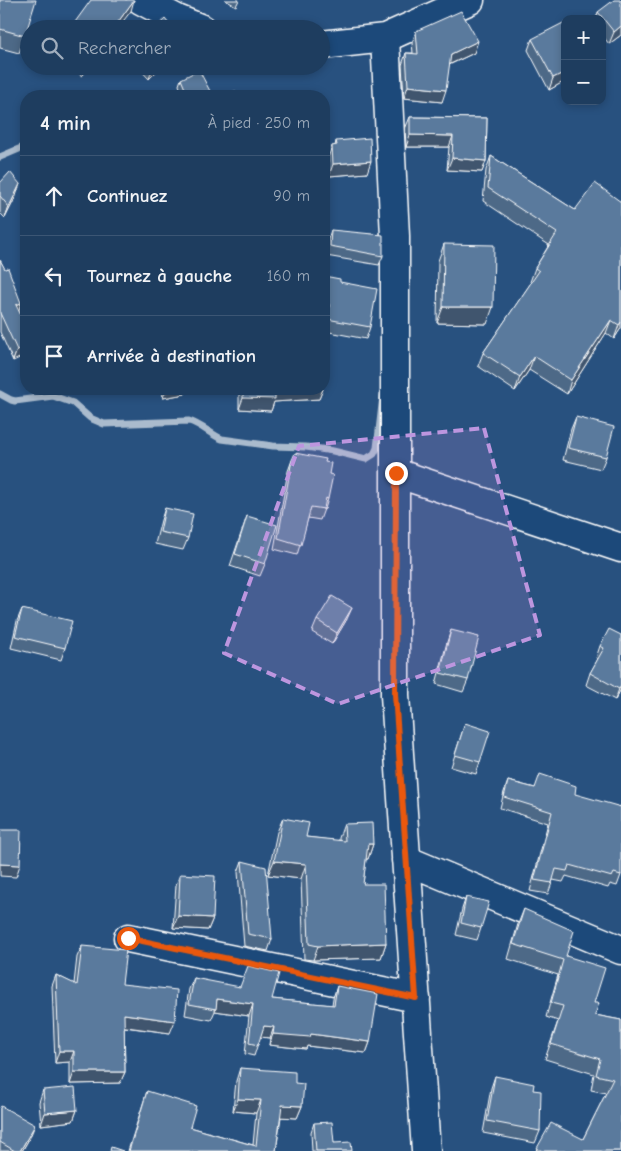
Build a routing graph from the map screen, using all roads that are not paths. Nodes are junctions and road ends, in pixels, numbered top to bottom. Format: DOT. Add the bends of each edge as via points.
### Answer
graph roads {
  1 [pos="141,0"];
  2 [pos="470,0"];
  3 [pos="180,20"];
  4 [pos="385,38"];
  5 [pos="330,44"];
  6 [pos="396,473"];
  7 [pos="621,548"];
  8 [pos="406,860"];
  9 [pos="128,938"];
  10 [pos="621,950"];
  11 [pos="416,998"];
  12 [pos="426,1151"];
  1 -- 3 [label="street"];
  2 -- 4 [label="street"];
  4 -- 5 [label="street"];
  4 -- 6 [label="street" via="395,236"];
  6 -- 7 [label="street"];
  6 -- 8 [label="street" via="395,694"];
  8 -- 10 [label="street"];
  8 -- 11 [label="street"];
  9 -- 11 [label="street"];
  11 -- 12 [label="street"];
}
